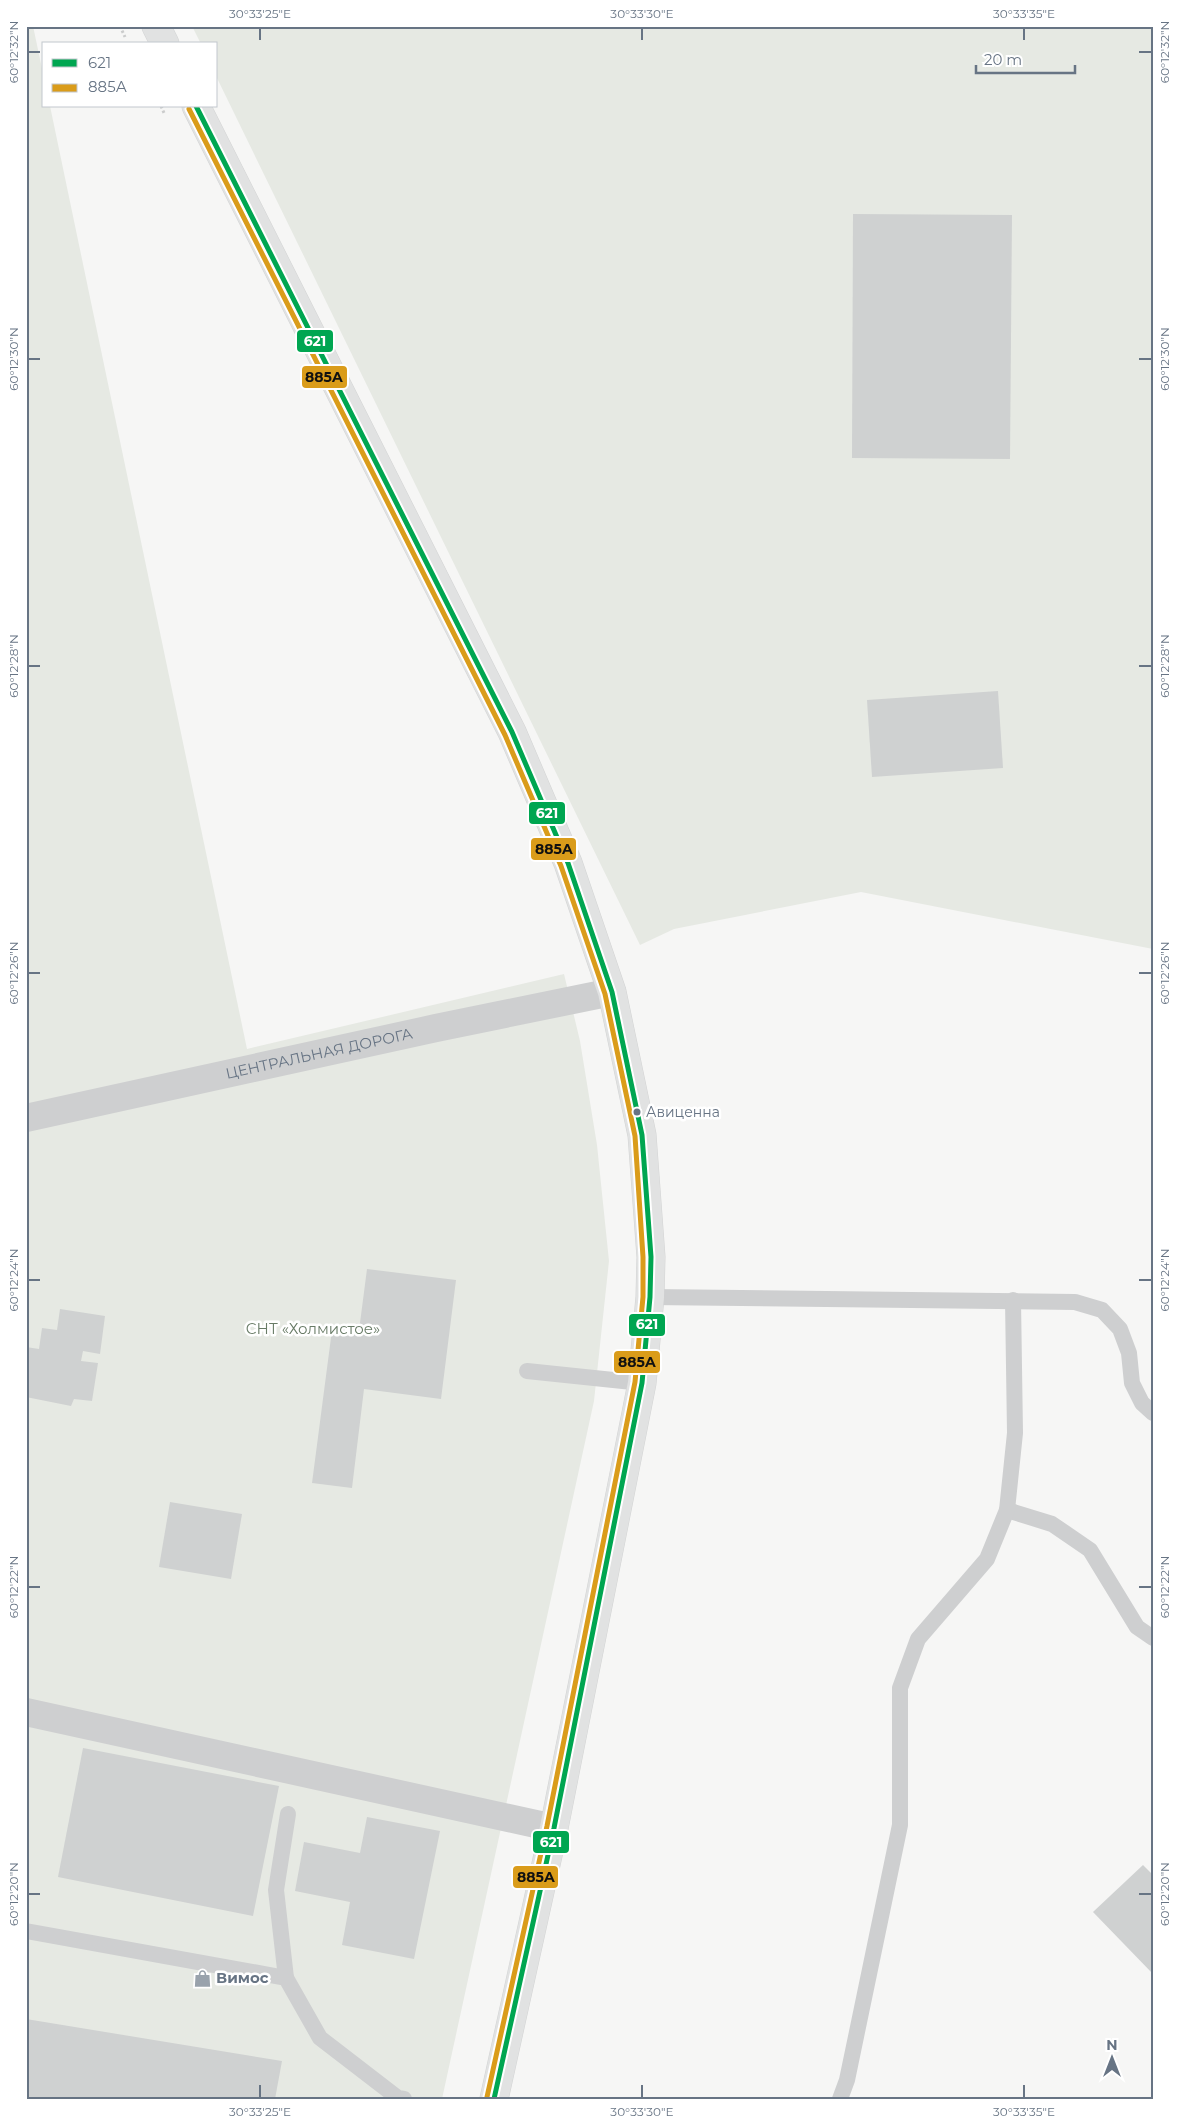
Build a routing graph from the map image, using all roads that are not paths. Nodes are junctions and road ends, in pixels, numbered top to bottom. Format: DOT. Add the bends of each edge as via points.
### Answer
graph roads {
  1 [pos="156,26"];
  2 [pos="164,42"];
  3 [pos="197,108"];
  4 [pos="612,992"];
  5 [pos="26,1118"];
  6 [pos="650,1297"];
  7 [pos="1013,1300"];
  8 [pos="527,1371"];
  9 [pos="642,1383"];
  10 [pos="1153,1412"];
  11 [pos="1007,1510"];
  12 [pos="1153,1638"];
  13 [pos="26,1712"];
  14 [pos="288,1814"];
  15 [pos="554,1828"];
  16 [pos="26,1931"];
  17 [pos="286,1978"];
  18 [pos="404,2099"];
  19 [pos="494,2099"];
  20 [pos="840,2099"];
  1 -- 2 [label="main road"];
  3 -- 4 [label="main road" via="512,732 568,863"];
  4 -- 5 [label="street, ЦЕНТРАЛЬНАЯ ДОРОГА"];
  4 -- 6 [label="main road" via="642,1135 651,1257"];
  6 -- 7 [label="lane"];
  6 -- 9 [label="main road"];
  7 -- 10 [label="lane" via="1075,1302 1102,1310 1120,1329 1129,1353 1132,1383 1142,1403"];
  7 -- 11 [label="lane" via="1015,1433"];
  8 -- 9 [label="lane"];
  9 -- 15 [label="main road"];
  11 -- 12 [label="lane" via="1052,1524 1090,1550 1137,1626"];
  11 -- 20 [label="lane" via="987,1559 918,1639 900,1688 900,1826"];
  13 -- 15 [label="street"];
  14 -- 17 [label="lane" via="276,1890"];
  15 -- 19 [label="main road"];
  16 -- 17 [label="lane"];
  17 -- 18 [label="lane" via="320,2038 398,2098"];
}
